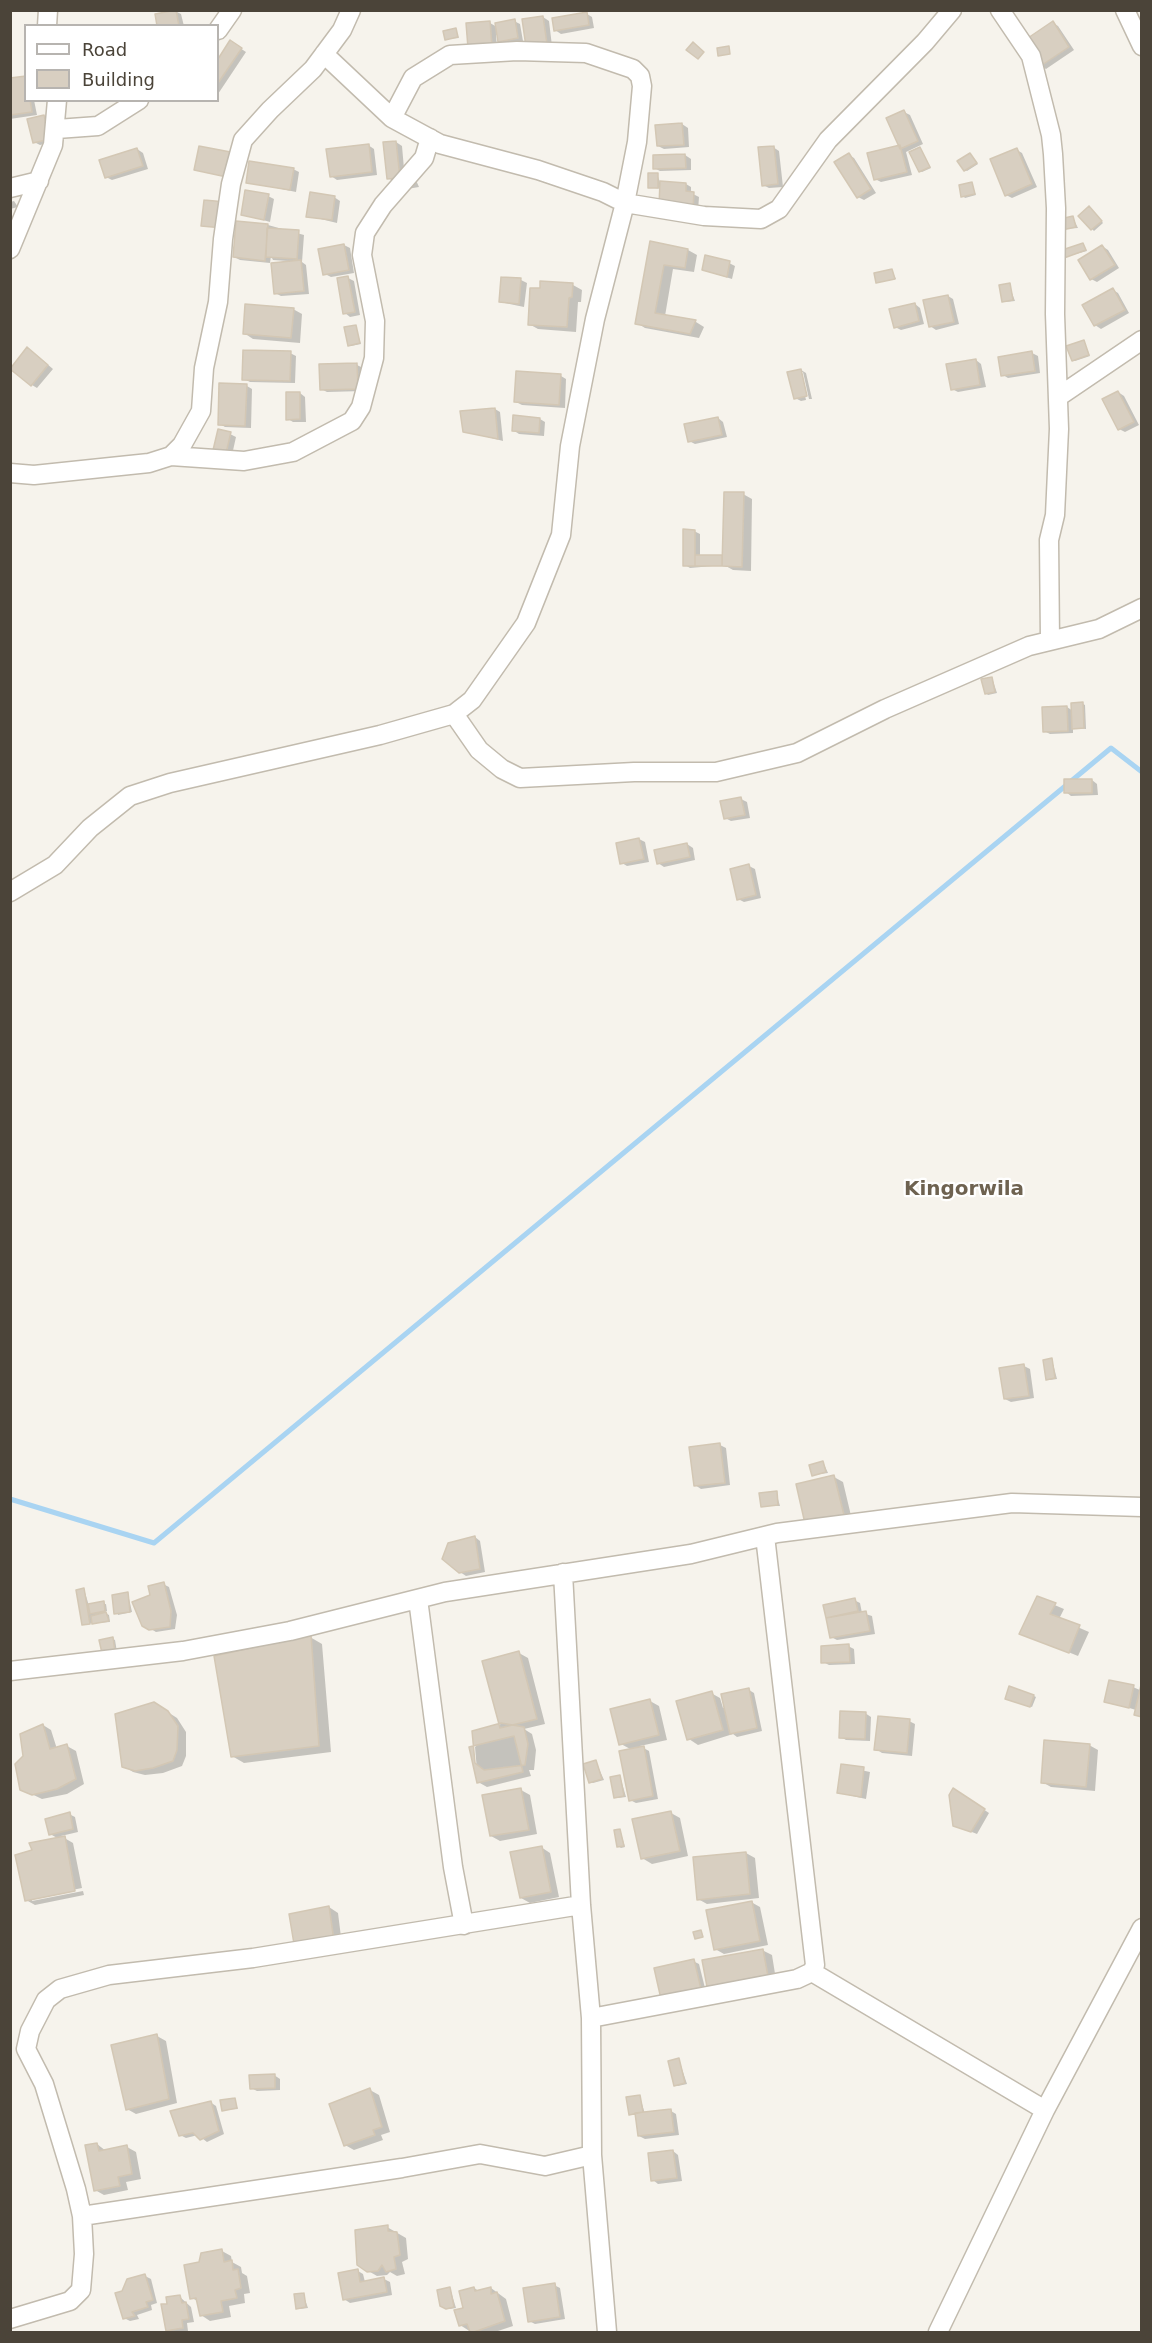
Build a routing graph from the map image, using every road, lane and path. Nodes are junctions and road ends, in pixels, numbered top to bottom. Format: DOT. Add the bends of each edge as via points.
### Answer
graph roads {
  1 [pos="232,10"];
  2 [pos="351,10"];
  3 [pos="952,10"];
  4 [pos="1000,10"];
  5 [pos="1125,10"];
  6 [pos="219,29"];
  7 [pos="1142,46"];
  8 [pos="324,54"];
  9 [pos="57,102"];
  10 [pos="136,102"];
  11 [pos="392,118"];
  12 [pos="57,129"];
  13 [pos="430,138"];
  14 [pos="39,182"];
  15 [pos="10,188"];
  16 [pos="625,203"];
  17 [pos="10,249"];
  18 [pos="1142,340"];
  19 [pos="1058,397"];
  20 [pos="171,456"];
  21 [pos="10,473"];
  22 [pos="1142,608"];
  23 [pos="1050,640"];
  24 [pos="454,714"];
  25 [pos="10,892"];
  26 [pos="1142,1507"];
  27 [pos="765,1536"];
  28 [pos="563,1573"];
  29 [pos="418,1599"];
  30 [pos="10,1671"];
  31 [pos="580,1905"];
  32 [pos="464,1925"];
  33 [pos="1142,1928"];
  34 [pos="812,1972"];
  35 [pos="591,2018"];
  36 [pos="18,2051"];
  37 [pos="1045,2110"];
  38 [pos="591,2155"];
  39 [pos="82,2216"];
  40 [pos="10,2319"];
  41 [pos="607,2332"];
  42 [pos="938,2332"];
  1 -- 6 [label="street"];
  2 -- 8 [label="street"];
  3 -- 16 [label="street" via="828,140 779,209 761,219 744,219"];
  4 -- 19 [label="street" via="1031,56 1051,135 1056,208"];
  5 -- 7 [label="street"];
  8 -- 11 [label="street"];
  8 -- 20 [label="street" via="243,140 231,184 201,411 182,445"];
  9 -- 12 [label="street"];
  10 -- 12 [label="street" via="98,126"];
  11 -- 13 [label="street"];
  11 -- 16 [label="street" via="413,78 450,56 517,51 586,53 633,69 642,86"];
  12 -- 14 [label="street"];
  13 -- 16 [label="street" via="538,170"];
  13 -- 20 [label="street" via="424,158 383,205 365,233 362,255 375,321 374,358 361,406 352,421 293,452 244,461"];
  14 -- 15 [label="street"];
  14 -- 17 [label="street"];
  16 -- 24 [label="street" via="595,319 572,434 561,536 526,623 472,700"];
  18 -- 19 [label="street"];
  19 -- 23 [label="street" via="1058,457 1049,540"];
  20 -- 21 [label="street" via="138,464 34,475"];
  22 -- 23 [label="street" via="1099,629"];
  23 -- 24 [label="street" via="965,673 797,753 716,772 520,778 478,750"];
  24 -- 25 [label="street" via="130,796 90,828 55,865"];
  26 -- 27 [label="street" via="1012,1503"];
  27 -- 28 [label="street" via="691,1554"];
  27 -- 34 [label="street" via="801,1864 816,1957"];
  28 -- 29 [label="street"];
  28 -- 31 [label="street"];
  29 -- 30 [label="street" via="290,1631 183,1651"];
  29 -- 32 [label="street"];
  31 -- 32 [label="street"];
  31 -- 35 [label="street"];
  32 -- 36 [label="street" via="253,1958 109,1975 60,1989 46,2000"];
  33 -- 37 [label="street"];
  34 -- 35 [label="street" via="797,1979"];
  34 -- 37 [label="street"];
  35 -- 38 [label="street"];
  36 -- 39 [label="street" via="44,2085"];
  37 -- 42 [label="street"];
  38 -- 39 [label="street" via="545,2166 480,2154"];
  38 -- 41 [label="street"];
  39 -- 40 [label="street" via="81,2290 70,2301"];
}
